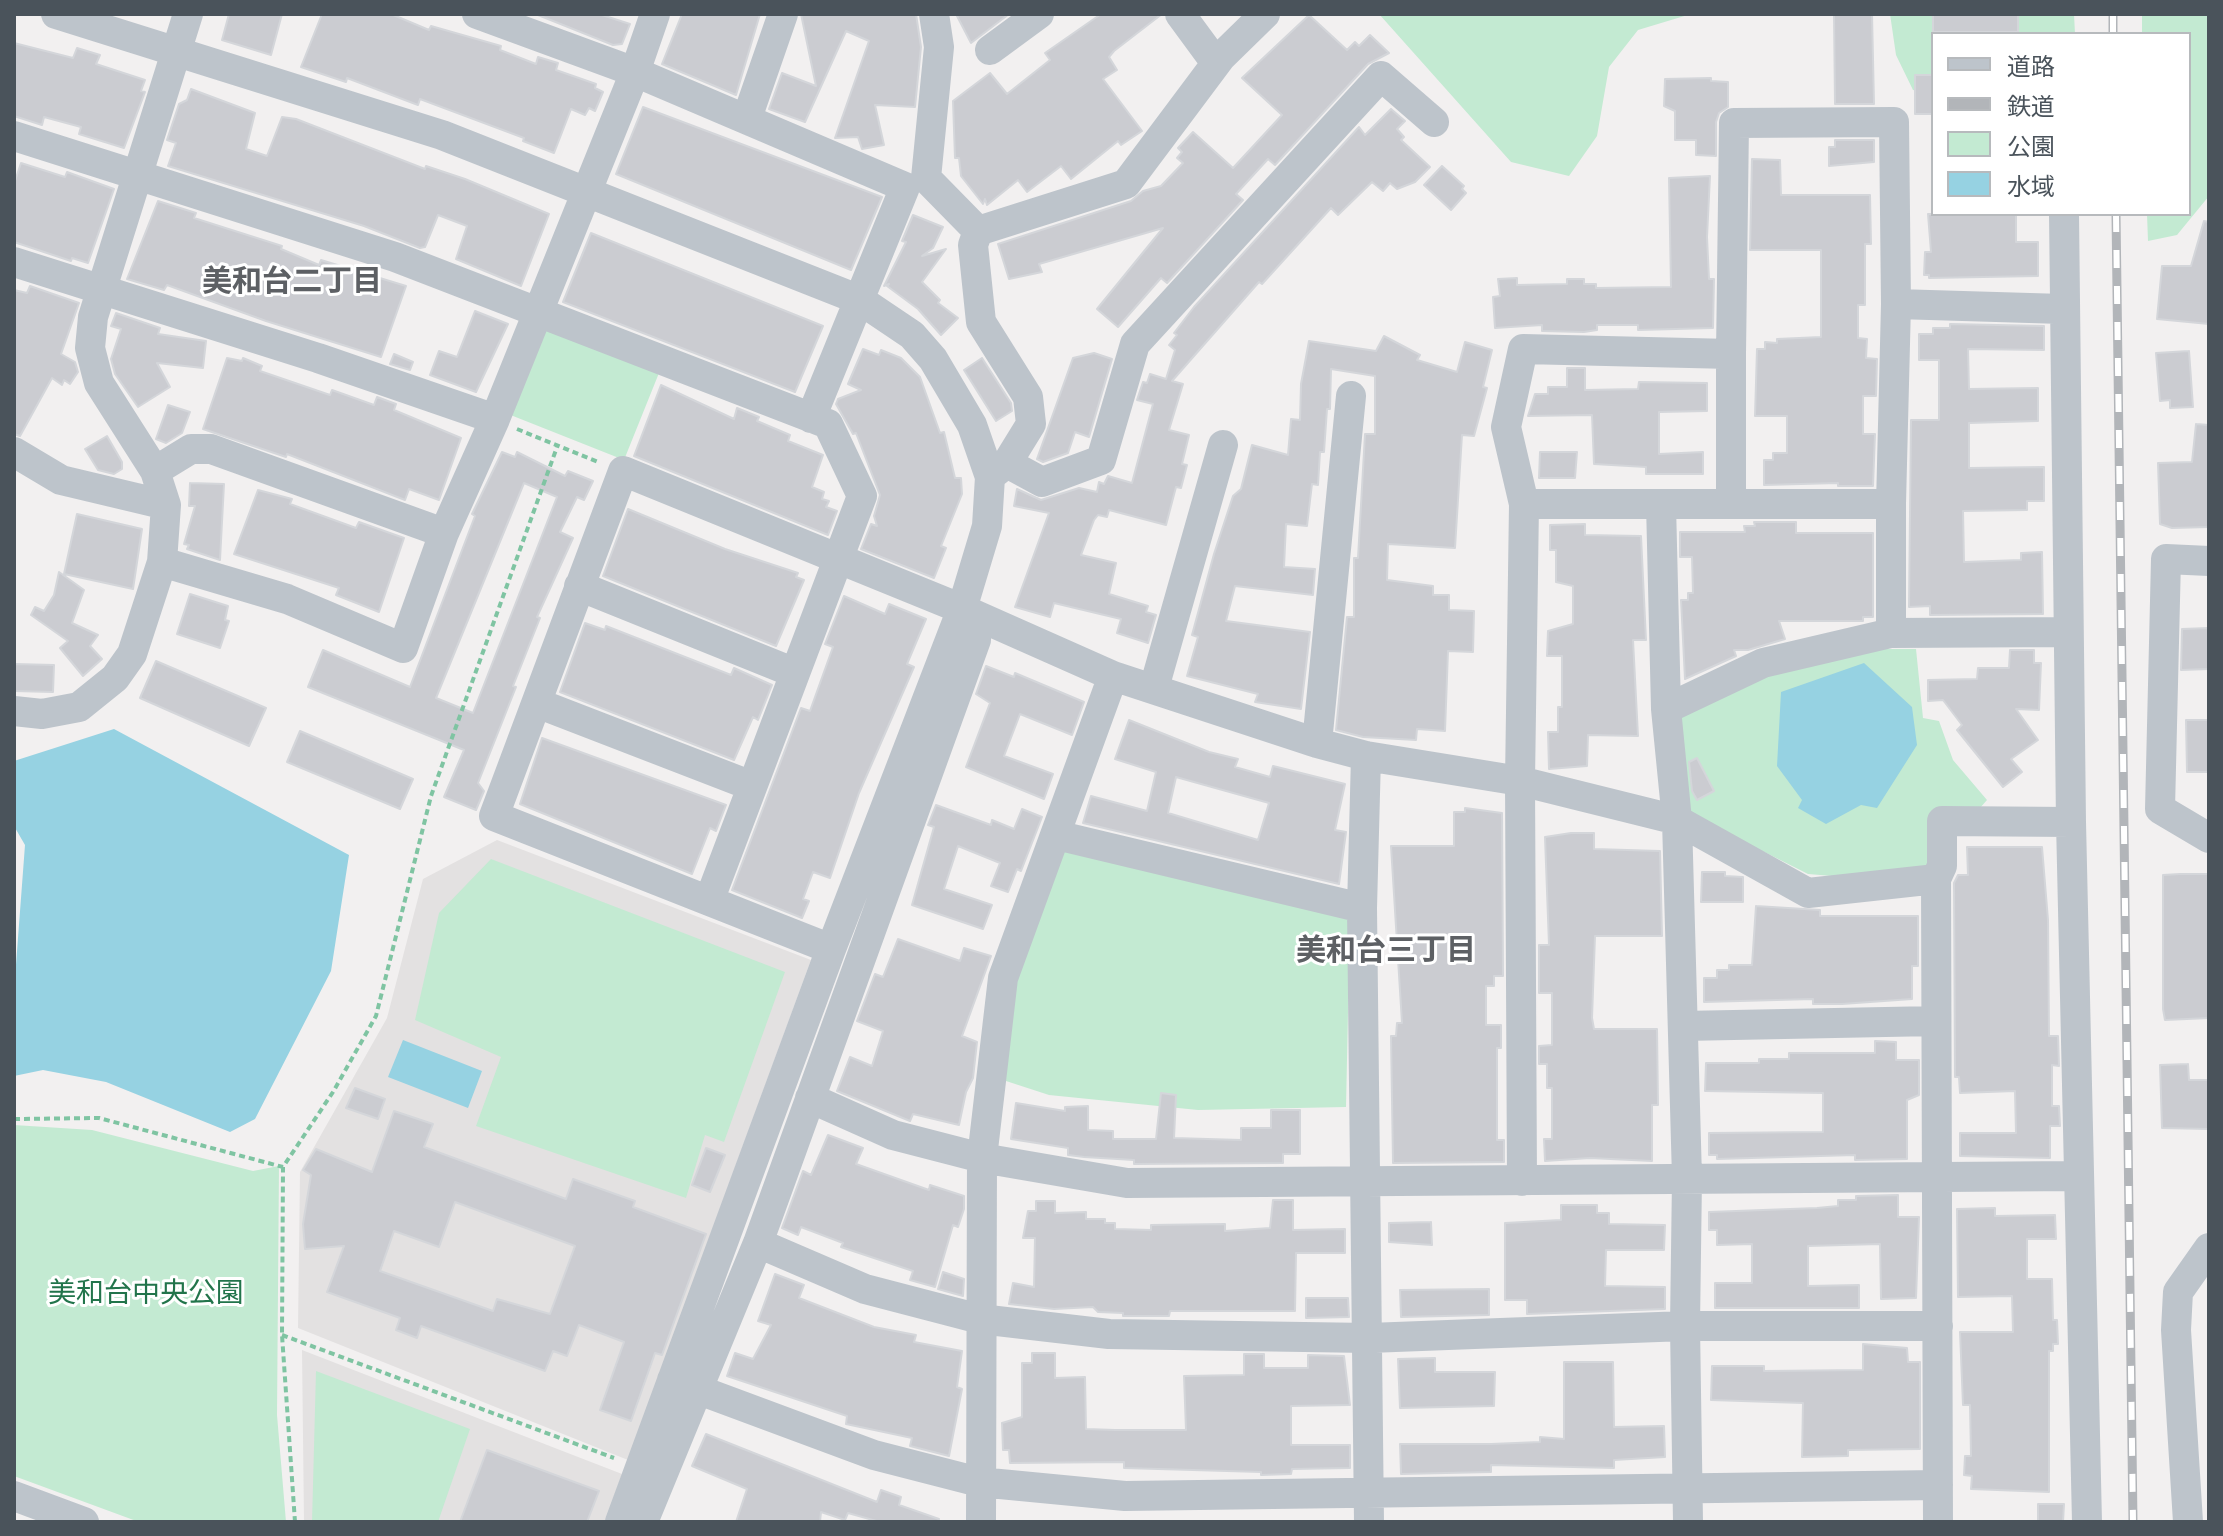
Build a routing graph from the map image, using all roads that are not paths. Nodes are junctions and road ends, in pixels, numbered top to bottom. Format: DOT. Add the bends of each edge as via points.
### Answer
graph roads {
  1 [pos="56,14"];
  2 [pos="188,14"];
  3 [pos="477,14"];
  4 [pos="655,14"];
  5 [pos="783,14"];
  6 [pos="934,14"];
  7 [pos="1039,14"];
  8 [pos="1180,14"];
  9 [pos="1265,14"];
  10 [pos="522,21"];
  11 [pos="990,50"];
  12 [pos="176,51"];
  13 [pos="1216,63"];
  14 [pos="635,72"];
  15 [pos="747,118"];
  16 [pos="1434,122"];
  17 [pos="14,136"];
  18 [pos="140,175"];
  19 [pos="587,191"];
  20 [pos="2064,216"];
  21 [pos="978,231"];
  22 [pos="14,262"];
  23 [pos="102,289"];
  24 [pos="860,300"];
  25 [pos="1896,304"];
  26 [pos="2063,309"];
  27 [pos="538,311"];
  28 [pos="1731,354"];
  29 [pos="1351,396"];
  30 [pos="811,418"];
  31 [pos="495,419"];
  32 [pos="1223,445"];
  33 [pos="14,452"];
  34 [pos="998,470"];
  35 [pos="155,471"];
  36 [pos="1524,504"];
  37 [pos="1661,504"];
  38 [pos="1731,504"];
  39 [pos="1891,504"];
  40 [pos="166,505"];
  41 [pos="444,533"];
  42 [pos="838,558"];
  43 [pos="2209,561"];
  44 [pos="162,562"];
  45 [pos="579,586"];
  46 [pos="968,612"];
  47 [pos="2068,632"];
  48 [pos="1891,633"];
  49 [pos="795,673"];
  50 [pos="1113,676"];
  51 [pos="1154,688"];
  52 [pos="537,703"];
  53 [pos="1666,709"];
  54 [pos="14,711"];
  55 [pos="1317,743"];
  56 [pos="1366,756"];
  57 [pos="1520,781"];
  58 [pos="752,786"];
  59 [pos="1677,820"];
  60 [pos="2071,822"];
  61 [pos="1056,835"];
  62 [pos="2209,838"];
  63 [pos="1936,879"];
  64 [pos="709,901"];
  65 [pos="1362,908"];
  66 [pos="831,949"];
  67 [pos="1936,1021"];
  68 [pos="1683,1026"];
  69 [pos="810,1098"];
  70 [pos="982,1158"];
  71 [pos="2078,1176"];
  72 [pos="1936,1177"];
  73 [pos="1687,1178"];
  74 [pos="1367,1179"];
  75 [pos="1522,1181"];
  76 [pos="758,1243"];
  77 [pos="2209,1248"];
  78 [pos="980,1319"];
  79 [pos="1685,1326"];
  80 [pos="1938,1326"];
  81 [pos="1369,1338"];
  82 [pos="684,1385"];
  83 [pos="979,1482"];
  84 [pos="1938,1485"];
  85 [pos="1688,1486"];
  86 [pos="14,1496"];
  87 [pos="1369,1507"];
  88 [pos="84,1522"];
  89 [pos="620,1522"];
  90 [pos="643,1522"];
  91 [pos="981,1522"];
  92 [pos="1688,1522"];
  93 [pos="1938,1522"];
  94 [pos="2087,1522"];
  95 [pos="2188,1522"];
  1 -- 12 [label="street"];
  2 -- 12 [label="street"];
  3 -- 10 [label="street"];
  4 -- 14 [label="street"];
  5 -- 15 [label="street"];
  6 -- 21 [label="street" via="939,47 926,178"];
  7 -- 11 [label="street"];
  8 -- 13 [label="street"];
  9 -- 13 [label="street"];
  10 -- 14 [label="street"];
  12 -- 18 [label="street"];
  12 -- 19 [label="street" via="442,135"];
  13 -- 21 [label="street" via="1126,184"];
  14 -- 15 [label="street"];
  14 -- 19 [label="street"];
  15 -- 24 [label="street" via="905,187"];
  16 -- 34 [label="street" via="1381,76 1135,344 1101,460 1042,482"];
  17 -- 18 [label="street"];
  18 -- 23 [label="street"];
  18 -- 27 [label="street" via="395,257"];
  19 -- 24 [label="street"];
  19 -- 27 [label="street"];
  20 -- 26 [label="street"];
  21 -- 34 [label="street" via="973,245 981,322 1028,397 1031,424"];
  22 -- 23 [label="street"];
  23 -- 31 [label="street"];
  23 -- 35 [label="street" via="90,348 99,383"];
  24 -- 30 [label="street"];
  24 -- 34 [label="street" via="912,335 933,359"];
  25 -- 26 [label="street"];
  25 -- 28 [label="street" via="1894,122 1734,123"];
  25 -- 39 [label="street"];
  26 -- 47 [label="street"];
  27 -- 30 [label="street"];
  27 -- 31 [label="street"];
  28 -- 36 [label="street" via="1523,349 1506,427"];
  28 -- 38 [label="street"];
  29 -- 55 [label="street"];
  30 -- 42 [label="street" via="828,424 862,496"];
  31 -- 41 [label="street"];
  32 -- 51 [label="street"];
  33 -- 40 [label="street" via="61,480"];
  34 -- 46 [label="street"];
  35 -- 40 [label="street"];
  35 -- 41 [label="street" via="191,449 211,449"];
  36 -- 37 [label="street"];
  36 -- 57 [label="street"];
  37 -- 38 [label="street"];
  37 -- 53 [label="street"];
  38 -- 39 [label="street"];
  39 -- 48 [label="street"];
  40 -- 44 [label="street"];
  41 -- 44 [label="street" via="403,648 287,599"];
  42 -- 45 [label="street" via="623,471"];
  42 -- 46 [label="street"];
  42 -- 49 [label="street"];
  43 -- 62 [label="street" via="2166,559 2160,809"];
  44 -- 54 [label="street" via="132,654 115,678 79,707 42,714"];
  45 -- 49 [label="street"];
  45 -- 52 [label="street"];
  46 -- 50 [label="street"];
  46 -- 66 [label="street"];
  46 -- 69 [label="street" via="976,640"];
  47 -- 48 [label="street"];
  47 -- 60 [label="street"];
  48 -- 53 [label="street" via="1763,663"];
  49 -- 58 [label="street"];
  50 -- 51 [label="street"];
  50 -- 61 [label="street"];
  51 -- 55 [label="street"];
  52 -- 58 [label="street"];
  52 -- 64 [label="street" via="494,816"];
  53 -- 59 [label="street"];
  55 -- 56 [label="street"];
  56 -- 57 [label="street"];
  56 -- 65 [label="street"];
  57 -- 59 [label="street"];
  57 -- 75 [label="street"];
  58 -- 64 [label="street"];
  59 -- 63 [label="street" via="1808,893"];
  59 -- 68 [label="street"];
  60 -- 63 [label="street" via="1942,821 1942,866"];
  60 -- 71 [label="street"];
  61 -- 65 [label="street"];
  61 -- 70 [label="street" via="1003,978"];
  63 -- 67 [label="street"];
  64 -- 66 [label="street"];
  65 -- 74 [label="street"];
  66 -- 82 [label="street"];
  67 -- 68 [label="street"];
  67 -- 72 [label="street"];
  68 -- 73 [label="street"];
  69 -- 70 [label="street" via="893,1135"];
  69 -- 76 [label="street"];
  70 -- 74 [label="street" via="1127,1183"];
  70 -- 78 [label="street"];
  71 -- 72 [label="street"];
  71 -- 94 [label="street"];
  72 -- 73 [label="street"];
  72 -- 80 [label="street"];
  73 -- 75 [label="street"];
  73 -- 79 [label="street"];
  74 -- 75 [label="street"];
  74 -- 81 [label="street"];
  76 -- 78 [label="street" via="865,1289"];
  76 -- 82 [label="street"];
  77 -- 95 [label="street" via="2178,1292"];
  78 -- 81 [label="street" via="1109,1334"];
  78 -- 83 [label="street"];
  79 -- 80 [label="street"];
  79 -- 81 [label="street"];
  79 -- 85 [label="street"];
  80 -- 84 [label="street"];
  81 -- 87 [label="street"];
  82 -- 83 [label="street" via="874,1455"];
  82 -- 89 [label="street" via="639,1467"];
  82 -- 90 [label="street"];
  83 -- 87 [label="street" via="1125,1496"];
  83 -- 91 [label="street"];
  84 -- 85 [label="street"];
  84 -- 93 [label="street"];
  85 -- 87 [label="street"];
  85 -- 92 [label="street"];
  86 -- 88 [label="street"];
}
